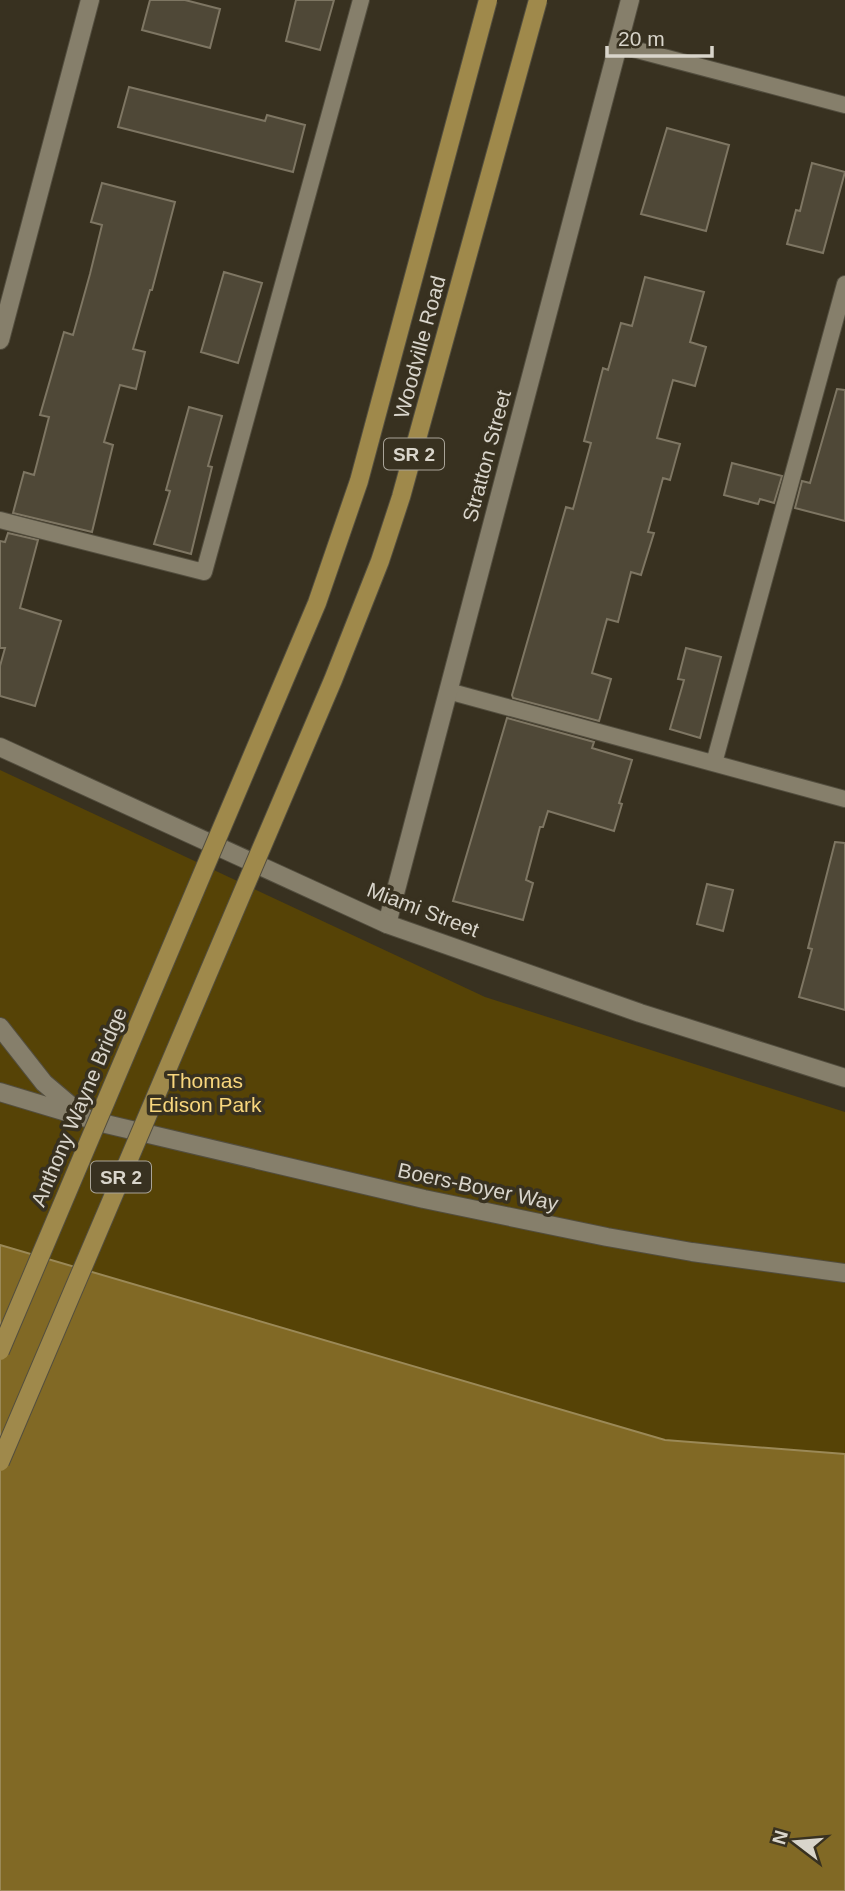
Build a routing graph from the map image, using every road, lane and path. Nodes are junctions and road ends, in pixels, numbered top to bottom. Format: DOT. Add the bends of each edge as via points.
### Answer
graph roads {
  1 [pos="90,0"];
  2 [pos="361,0"];
  3 [pos="488,0"];
  4 [pos="538,0"];
  5 [pos="630,0"];
  6 [pos="618,45"];
  7 [pos="845,105"];
  8 [pos="845,284"];
  9 [pos="0,340"];
  10 [pos="0,520"];
  11 [pos="448,691"];
  12 [pos="0,747"];
  13 [pos="714,764"];
  14 [pos="845,799"];
  15 [pos="199,880"];
  16 [pos="387,923"];
  17 [pos="0,1027"];
  18 [pos="845,1077"];
  19 [pos="0,1093"];
  20 [pos="106,1124"];
  21 [pos="845,1273"];
  22 [pos="0,1351"];
  23 [pos="0,1462"];
  1 -- 9 [label="street"];
  2 -- 10 [label="lane" via="204,572"];
  3 -- 15 [label="main road, Woodville Road / SR 2, bridge" via="339,541"];
  4 -- 23 [label="main road, Woodville Road / SR 2, bridge" via="416,447 380,561"];
  5 -- 6 [label="street, Stratton Street"];
  6 -- 7 [label="lane"];
  6 -- 11 [label="street, Stratton Street"];
  8 -- 13 [label="lane"];
  11 -- 13 [label="lane"];
  11 -- 16 [label="street, Stratton Street"];
  12 -- 16 [label="street, Miami Street"];
  13 -- 14 [label="lane"];
  15 -- 22 [label="main road, Anthony Wayne Bridge / SR 2, bridge"];
  16 -- 18 [label="street, Miami Street" via="640,1013"];
  17 -- 20 [label="street, Boers-Boyer Way" via="44,1083 73,1109"];
  19 -- 20 [label="street, Boers-Boyer Way"];
  20 -- 21 [label="street, Boers-Boyer Way" via="607,1237"];
}
